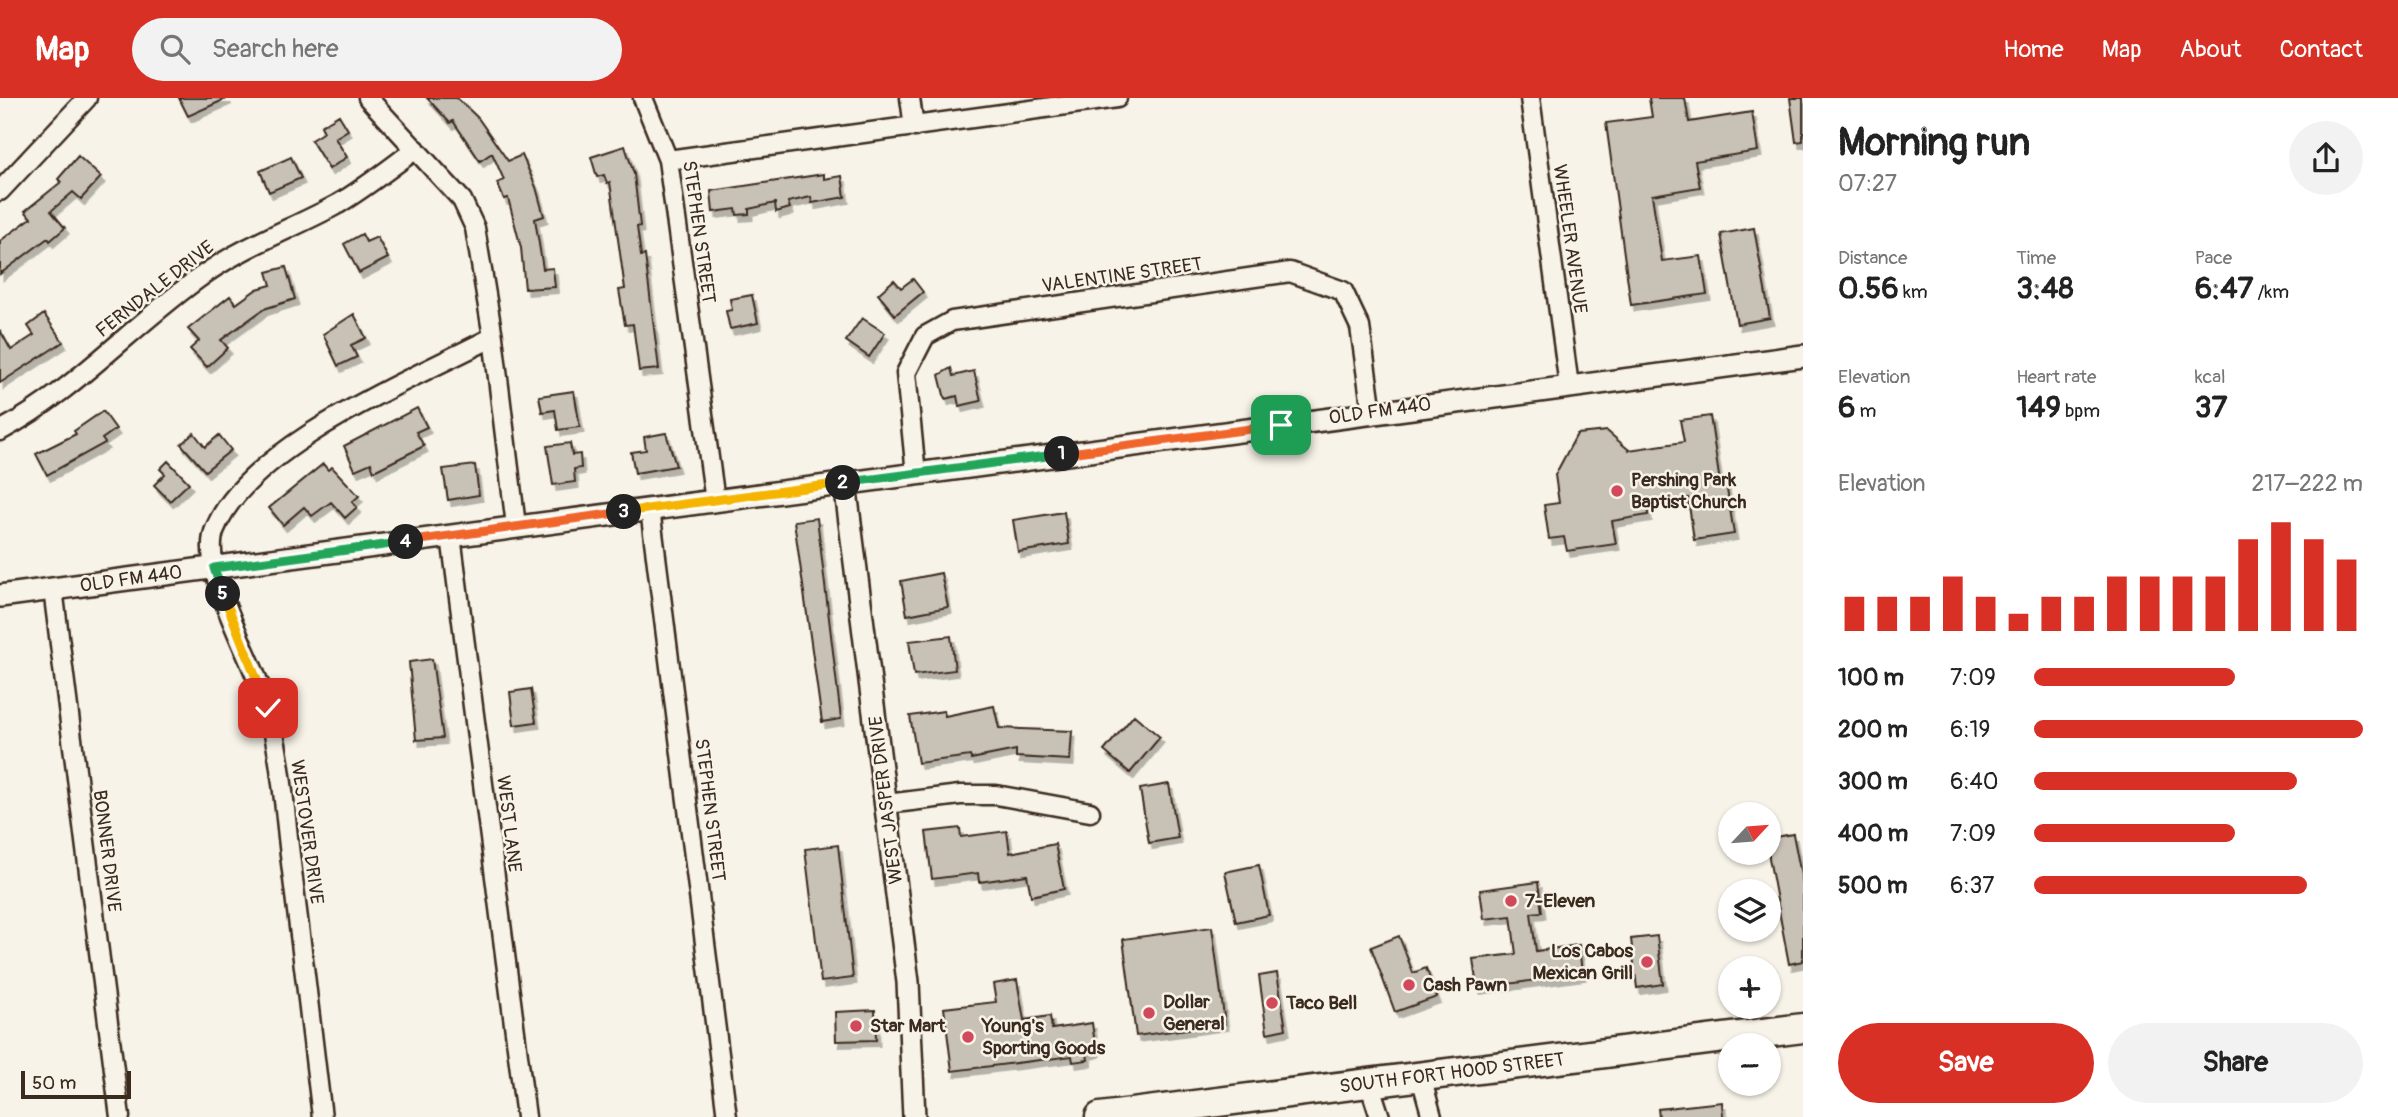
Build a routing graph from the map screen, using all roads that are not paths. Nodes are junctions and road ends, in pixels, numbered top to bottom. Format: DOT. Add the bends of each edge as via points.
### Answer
graph roads {
  1 [pos="87,98"];
  2 [pos="368,98"];
  3 [pos="643,98"];
  4 [pos="910,98"];
  5 [pos="1117,98"];
  6 [pos="1530,98"];
  7 [pos="914,127"];
  8 [pos="416,149"];
  9 [pos="668,160"];
  10 [pos="0,191"];
  11 [pos="493,337"];
  12 [pos="1803,356"];
  13 [pos="1569,386"];
  14 [pos="1372,412"];
  15 [pos="0,431"];
  16 [pos="916,474"];
  17 [pos="845,483"];
  18 [pos="715,501"];
  19 [pos="650,509"];
  20 [pos="516,526"];
  21 [pos="451,536"];
  22 [pos="214,568"];
  23 [pos="53,589"];
  24 [pos="0,596"];
  25 [pos="887,804"];
  26 [pos="1090,812"];
  27 [pos="1803,1028"];
  28 [pos="1421,1077"];
  29 [pos="1369,1083"];
  30 [pos="120,1117"];
  31 [pos="323,1117"];
  32 [pos="526,1117"];
  33 [pos="727,1117"];
  34 [pos="914,1117"];
  35 [pos="1100,1117"];
  36 [pos="1380,1117"];
  37 [pos="1432,1117"];
  1 -- 10 [label="street"];
  2 -- 8 [label="street"];
  3 -- 9 [label="street, STEPHEN STREET"];
  4 -- 7 [label="street"];
  5 -- 7 [label="street"];
  6 -- 13 [label="street, WHEELER AVENUE"];
  7 -- 9 [label="street"];
  8 -- 11 [label="street" via="462,200 475,228"];
  8 -- 15 [label="street, FERNDALE DRIVE" via="337,204 214,268 36,409"];
  9 -- 18 [label="street, STEPHEN STREET"];
  11 -- 20 [label="street"];
  11 -- 22 [label="street, WESTOVER DRIVE" via="342,415 255,475 228,504 214,531"];
  12 -- 13 [label="street, OLD FM 440"];
  13 -- 14 [label="street, OLD FM 440"];
  14 -- 16 [label="street, OLD FM 440"];
  14 -- 16 [label="street, VALENTINE STREET" via="1360,327 1343,291 1290,272 965,319 943,326 925,336 906,373"];
  16 -- 17 [label="street, OLD FM 440"];
  17 -- 18 [label="street, OLD FM 440"];
  17 -- 25 [label="street, WEST JASPER DRIVE"];
  18 -- 19 [label="street, OLD FM 440"];
  19 -- 20 [label="street, OLD FM 440"];
  19 -- 33 [label="street, STEPHEN STREET"];
  20 -- 21 [label="street, OLD FM 440"];
  21 -- 22 [label="street, OLD FM 440"];
  21 -- 32 [label="street, WEST LANE"];
  22 -- 23 [label="street, OLD FM 440"];
  22 -- 31 [label="street, WESTOVER DRIVE" via="268,708"];
  23 -- 24 [label="street, OLD FM 440"];
  23 -- 30 [label="street, BONNER DRIVE"];
  25 -- 26 [label="street" via="960,794 996,795"];
  25 -- 34 [label="street, WEST JASPER DRIVE" via="908,982"];
  27 -- 28 [label="highway, SOUTH FORT HOOD STREET"];
  28 -- 29 [label="highway, SOUTH FORT HOOD STREET"];
  28 -- 37 [label="street"];
  29 -- 35 [label="highway, SOUTH FORT HOOD STREET"];
  29 -- 36 [label="street"];
}
